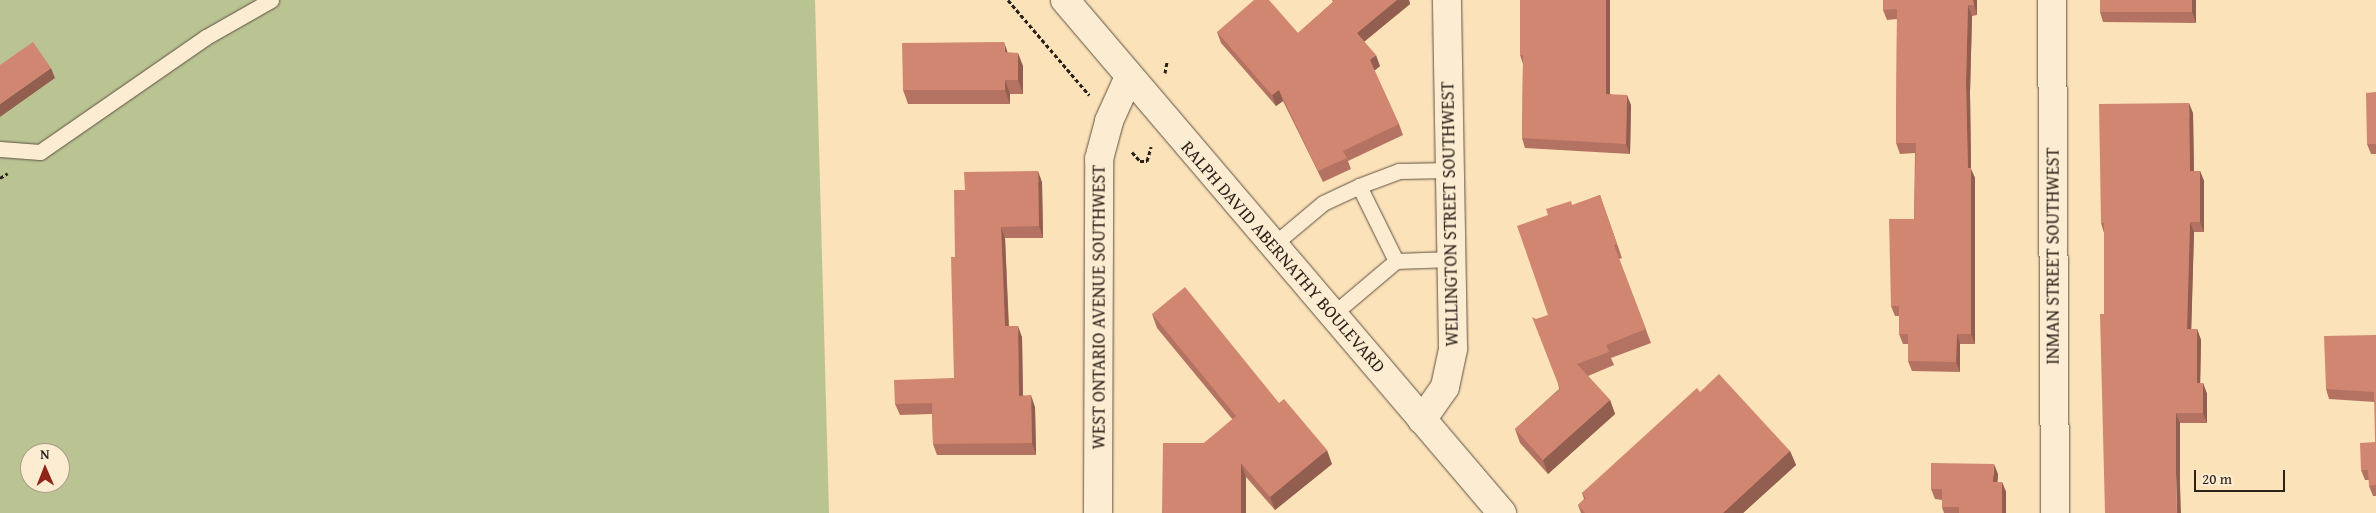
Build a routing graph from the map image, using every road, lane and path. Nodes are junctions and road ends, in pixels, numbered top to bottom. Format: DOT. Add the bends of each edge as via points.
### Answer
graph roads {
  1 [pos="271,0"];
  2 [pos="1008,0"];
  3 [pos="1064,0"];
  4 [pos="1447,0"];
  5 [pos="2052,0"];
  6 [pos="1129,77"];
  7 [pos="1082,86"];
  8 [pos="0,149"];
  9 [pos="1149,156"];
  10 [pos="1137,158"];
  11 [pos="1450,170"];
  12 [pos="1359,186"];
  13 [pos="1273,245"];
  14 [pos="1452,259"];
  15 [pos="1396,261"];
  16 [pos="1332,315"];
  17 [pos="1422,420"];
  18 [pos="1098,513"];
  19 [pos="1502,513"];
  20 [pos="2055,513"];
  1 -- 8 [label="lane" via="206,37 40,152"];
  2 -- 7 [label="path"];
  3 -- 6 [label="street, RALPH DAVID ABERNATHY BOULEVARD"];
  4 -- 11 [label="street, WELLINGTON STREET SOUTHWEST"];
  5 -- 20 [label="street, INMAN STREET SOUTHWEST"];
  6 -- 13 [label="street, RALPH DAVID ABERNATHY BOULEVARD"];
  6 -- 18 [label="street, WEST ONTARIO AVENUE SOUTHWEST" via="1109,121 1099,160"];
  9 -- 10 [label="path" via="1147,161"];
  11 -- 12 [label="lane" via="1399,172"];
  11 -- 14 [label="street, WELLINGTON STREET SOUTHWEST"];
  12 -- 13 [label="lane" via="1323,203"];
  12 -- 15 [label="lane"];
  13 -- 16 [label="street, RALPH DAVID ABERNATHY BOULEVARD"];
  14 -- 15 [label="lane"];
  14 -- 17 [label="street, WELLINGTON STREET SOUTHWEST" via="1453,348 1445,387"];
  15 -- 16 [label="lane"];
  16 -- 17 [label="street, RALPH DAVID ABERNATHY BOULEVARD"];
  17 -- 19 [label="street, RALPH DAVID ABERNATHY BOULEVARD"];
}
